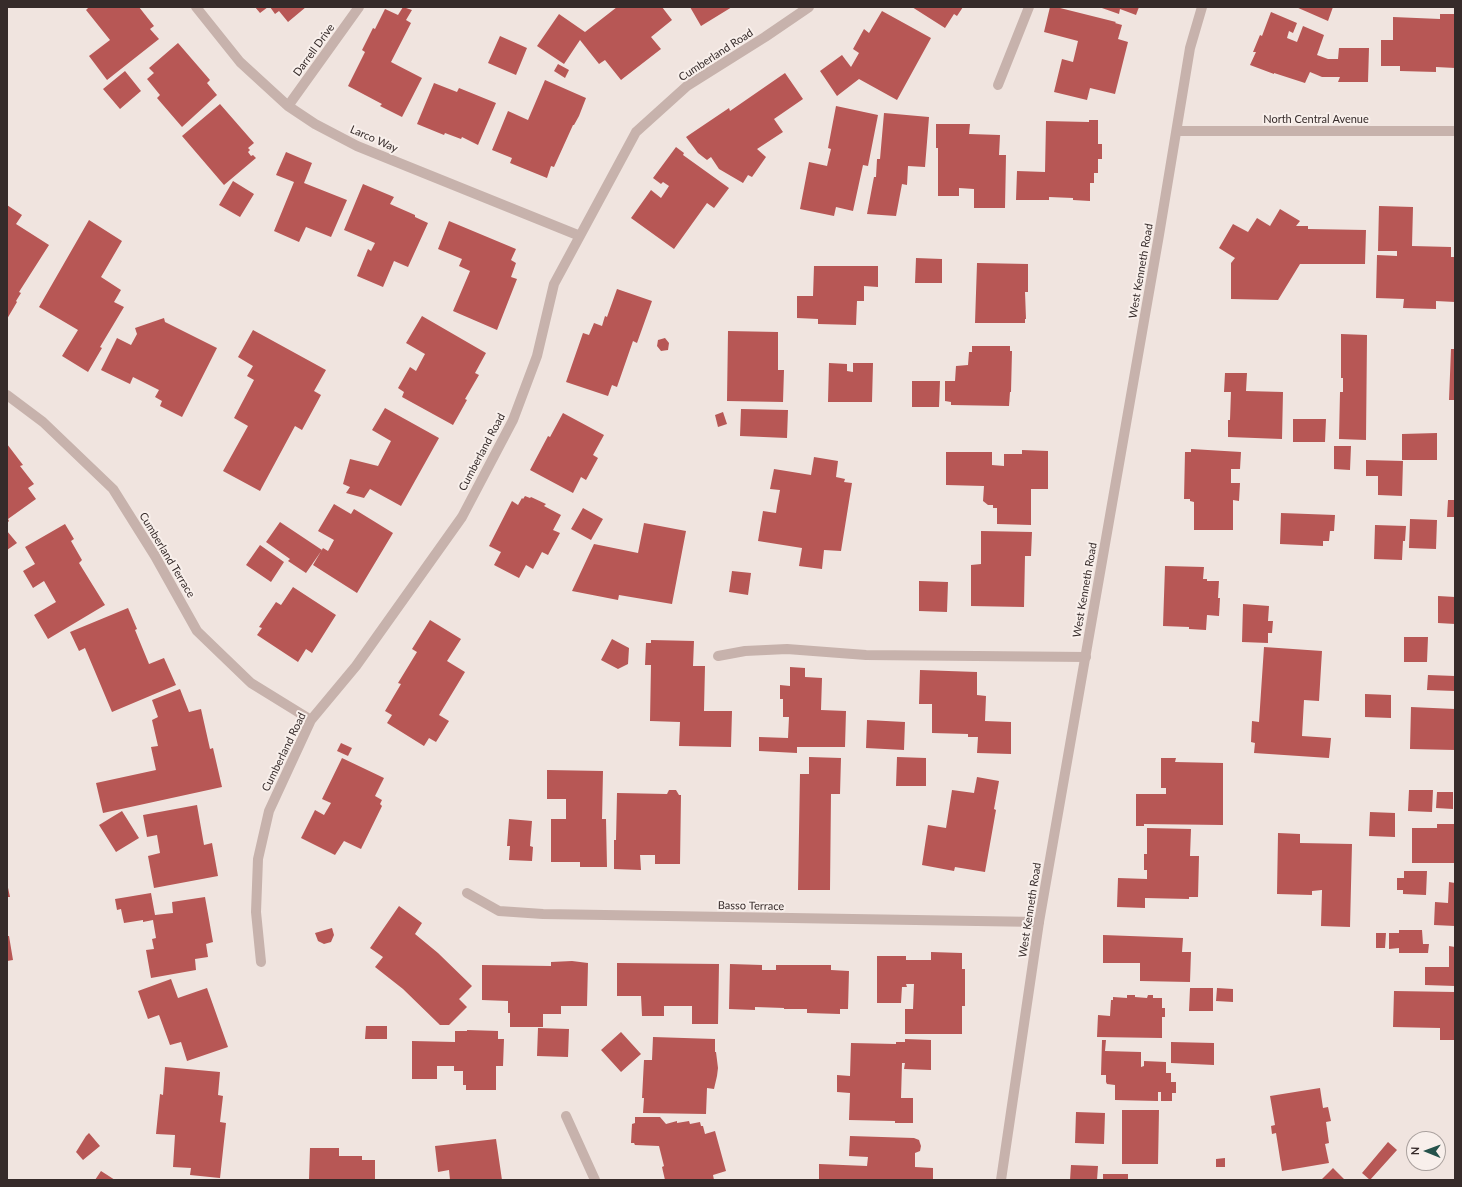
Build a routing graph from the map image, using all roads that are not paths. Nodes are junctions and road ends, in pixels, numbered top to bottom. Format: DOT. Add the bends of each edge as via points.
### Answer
graph roads {
  1 [pos="196,7"];
  2 [pos="359,7"];
  3 [pos="809,7"];
  4 [pos="1029,7"];
  5 [pos="1202,7"];
  6 [pos="998,85"];
  7 [pos="288,106"];
  8 [pos="1177,130"];
  9 [pos="1455,132"];
  10 [pos="580,236"];
  11 [pos="7,395"];
  12 [pos="718,656"];
  13 [pos="1086,657"];
  14 [pos="311,720"];
  15 [pos="467,893"];
  16 [pos="1039,922"];
  17 [pos="261,962"];
  18 [pos="566,1116"];
  19 [pos="595,1180"];
  20 [pos="1001,1180"];
  1 -- 7 [label="street, Larco Way" via="240,62"];
  2 -- 7 [label="street, Darrell Drive"];
  3 -- 10 [label="street, Cumberland Road" via="687,86 636,132"];
  4 -- 6 [label="street"];
  5 -- 8 [label="street, West Kenneth Road" via="1190,48"];
  7 -- 10 [label="street, Larco Way" via="315,124 357,146"];
  8 -- 9 [label="street, North Central Avenue"];
  8 -- 13 [label="street, West Kenneth Road"];
  10 -- 14 [label="street, Cumberland Road" via="554,284 537,356 513,420 462,517 356,666"];
  11 -- 14 [label="street, Cumberland Terrace" via="43,422 113,489 155,556 197,631 251,683"];
  12 -- 13 [label="street" via="745,651 787,649 866,655"];
  13 -- 16 [label="street, West Kenneth Road"];
  14 -- 17 [label="street, Cumberland Road" via="269,811 258,859 256,912"];
  15 -- 16 [label="street, Basso Terrace" via="499,911 544,914"];
  16 -- 20 [label="street, West Kenneth Road"];
  18 -- 19 [label="street"];
}
